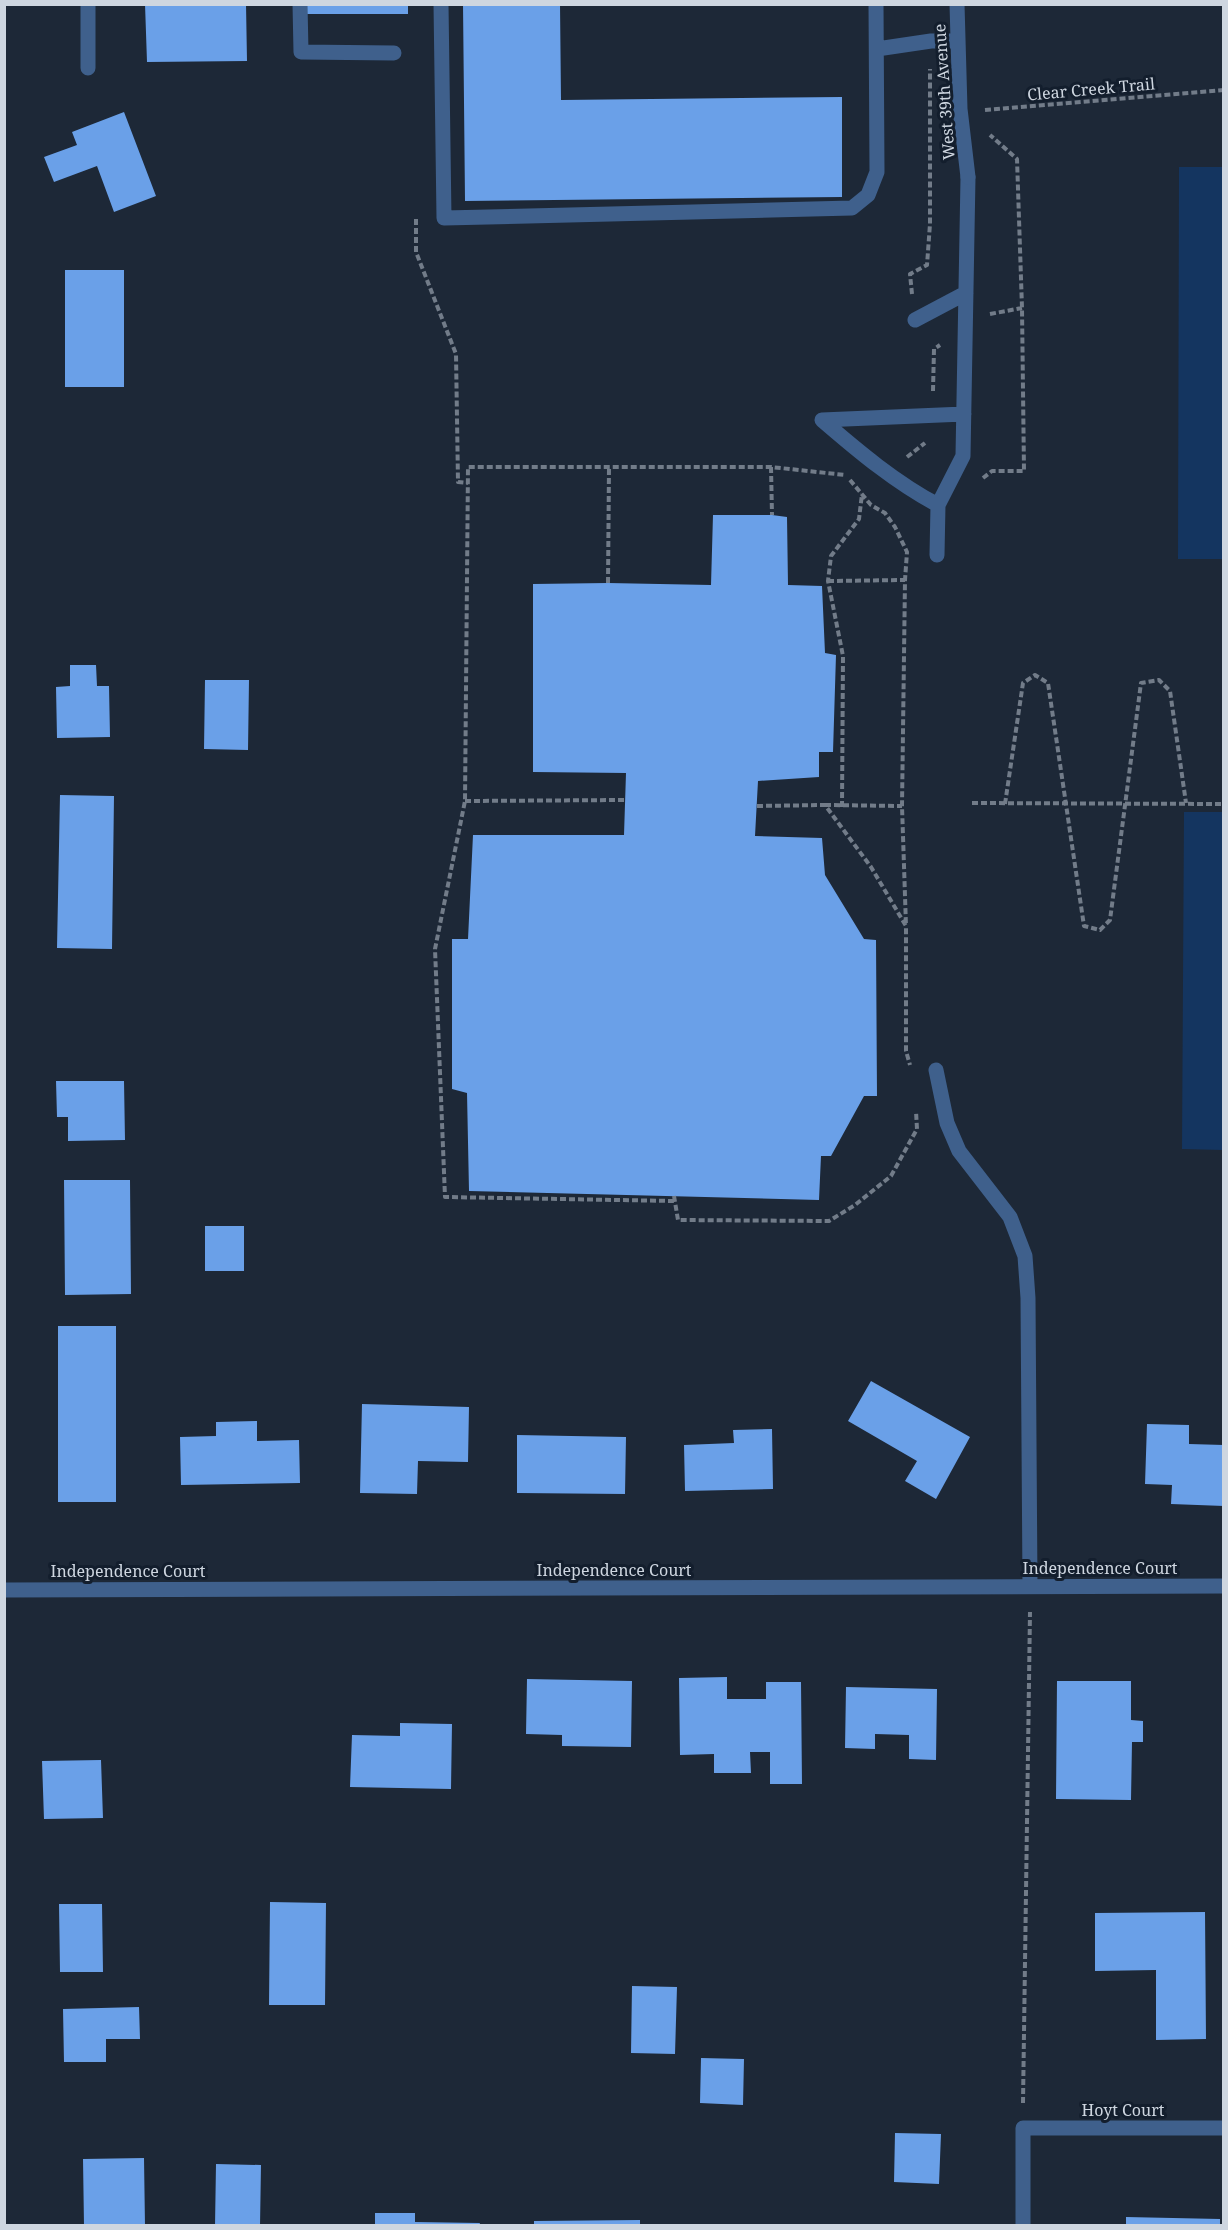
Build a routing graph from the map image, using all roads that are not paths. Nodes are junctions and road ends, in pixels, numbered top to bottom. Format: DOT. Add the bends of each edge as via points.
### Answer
graph roads {
  1 [pos="88,4"];
  2 [pos="300,4"];
  3 [pos="441,4"];
  4 [pos="876,4"];
  5 [pos="957,4"];
  6 [pos="957,41"];
  7 [pos="877,49"];
  8 [pos="394,53"];
  9 [pos="88,68"];
  10 [pos="966,293"];
  11 [pos="915,320"];
  12 [pos="964,414"];
  13 [pos="938,505"];
  14 [pos="937,555"];
  15 [pos="936,1070"];
  16 [pos="1030,1586"];
  17 [pos="1224,1586"];
  18 [pos="4,1590"];
  19 [pos="1224,2128"];
  20 [pos="1023,2226"];
  1 -- 9 [label="street"];
  2 -- 8 [label="street" via="301,52"];
  3 -- 7 [label="street" via="444,218 852,208 868,195 877,172"];
  4 -- 7 [label="street"];
  5 -- 6 [label="street, West 39th Avenue"];
  6 -- 7 [label="street"];
  6 -- 10 [label="street, West 39th Avenue" via="968,177"];
  10 -- 11 [label="street"];
  10 -- 12 [label="street, West 39th Avenue"];
  12 -- 13 [label="street, West 39th Avenue" via="963,456"];
  12 -- 13 [label="street" via="822,420 855,448"];
  13 -- 14 [label="street"];
  15 -- 16 [label="street" via="947,1123 959,1151 1010,1217 1025,1256"];
  16 -- 17 [label="street, Independence Court"];
  16 -- 18 [label="street, Independence Court"];
  19 -- 20 [label="street, Hoyt Court" via="1023,2128"];
}
